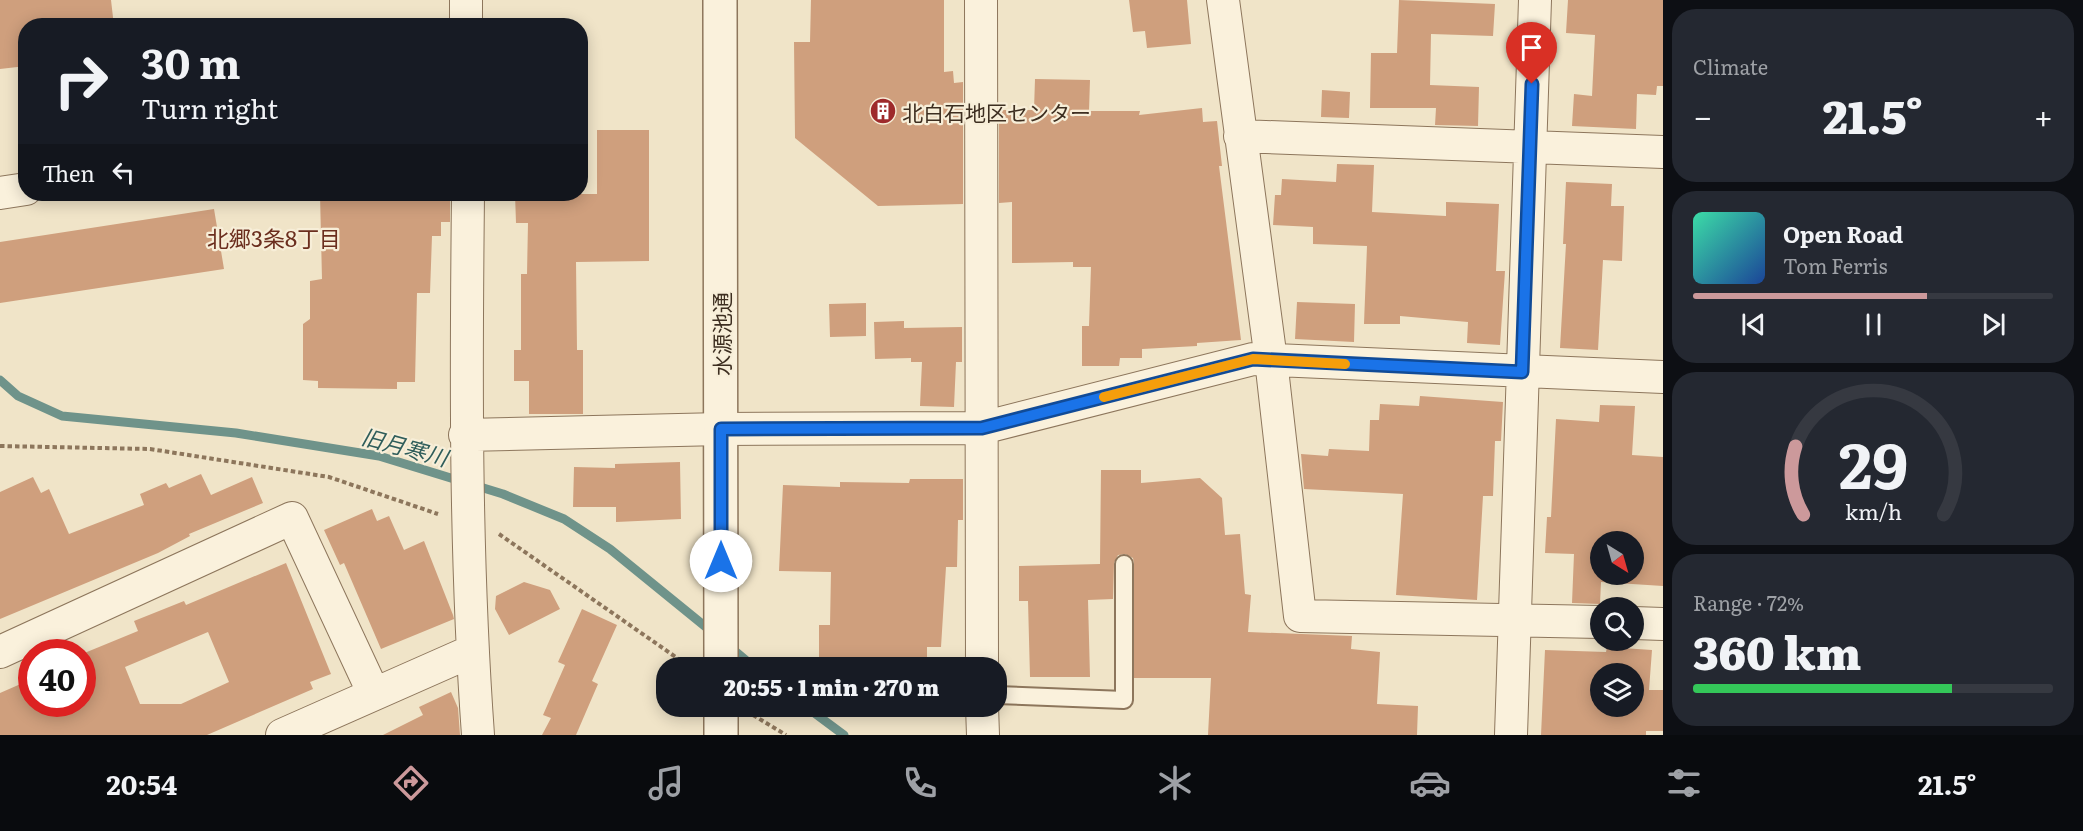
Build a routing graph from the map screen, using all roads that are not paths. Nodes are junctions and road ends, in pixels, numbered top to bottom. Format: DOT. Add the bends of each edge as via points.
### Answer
graph roads {
  1 [pos="466,0"];
  2 [pos="720,0"];
  3 [pos="981,0"];
  4 [pos="1223,0"];
  5 [pos="1534,0"];
  6 [pos="466,18"];
  7 [pos="1240,136"];
  8 [pos="1531,147"];
  9 [pos="1663,152"];
  10 [pos="18,190"];
  11 [pos="0,193"];
  12 [pos="468,201"];
  13 [pos="1272,360"];
  14 [pos="1522,372"];
  15 [pos="1663,377"];
  16 [pos="982,428"];
  17 [pos="721,429"];
  18 [pos="465,435"];
  19 [pos="1124,564"];
  20 [pos="1513,619"];
  21 [pos="1590,622"];
  22 [pos="1644,623"];
  23 [pos="1663,624"];
  24 [pos="472,651"];
  25 [pos="0,652"];
  26 [pos="721,657"];
  27 [pos="982,657"];
  28 [pos="374,694"];
  29 [pos="1007,695"];
  30 [pos="721,717"];
  31 [pos="982,717"];
  32 [pos="282,735"];
  33 [pos="478,735"];
  34 [pos="721,735"];
  35 [pos="983,735"];
  36 [pos="1511,735"];
  1 -- 6 [label="street"];
  2 -- 17 [label="street, 水源池通"];
  3 -- 16 [label="street"];
  4 -- 7 [label="street"];
  5 -- 8 [label="street"];
  7 -- 8 [label="street"];
  7 -- 13 [label="street"];
  8 -- 9 [label="street"];
  8 -- 14 [label="street"];
  10 -- 11 [label="street"];
  12 -- 18 [label="street"];
  13 -- 14 [label="street"];
  13 -- 16 [label="street" via="1253,359"];
  13 -- 20 [label="street" via="1300,616"];
  14 -- 15 [label="street"];
  14 -- 20 [label="street"];
  16 -- 17 [label="street"];
  16 -- 27 [label="street"];
  17 -- 18 [label="street"];
  17 -- 26 [label="street, 水源池通"];
  18 -- 24 [label="street"];
  19 -- 29 [label="lane" via="1124,700"];
  20 -- 21 [label="street"];
  20 -- 36 [label="street"];
  22 -- 23 [label="street"];
  24 -- 28 [label="street"];
  24 -- 33 [label="street"];
  25 -- 28 [label="street" via="291,518"];
  28 -- 32 [label="street"];
  30 -- 34 [label="street"];
  31 -- 35 [label="street"];
}
